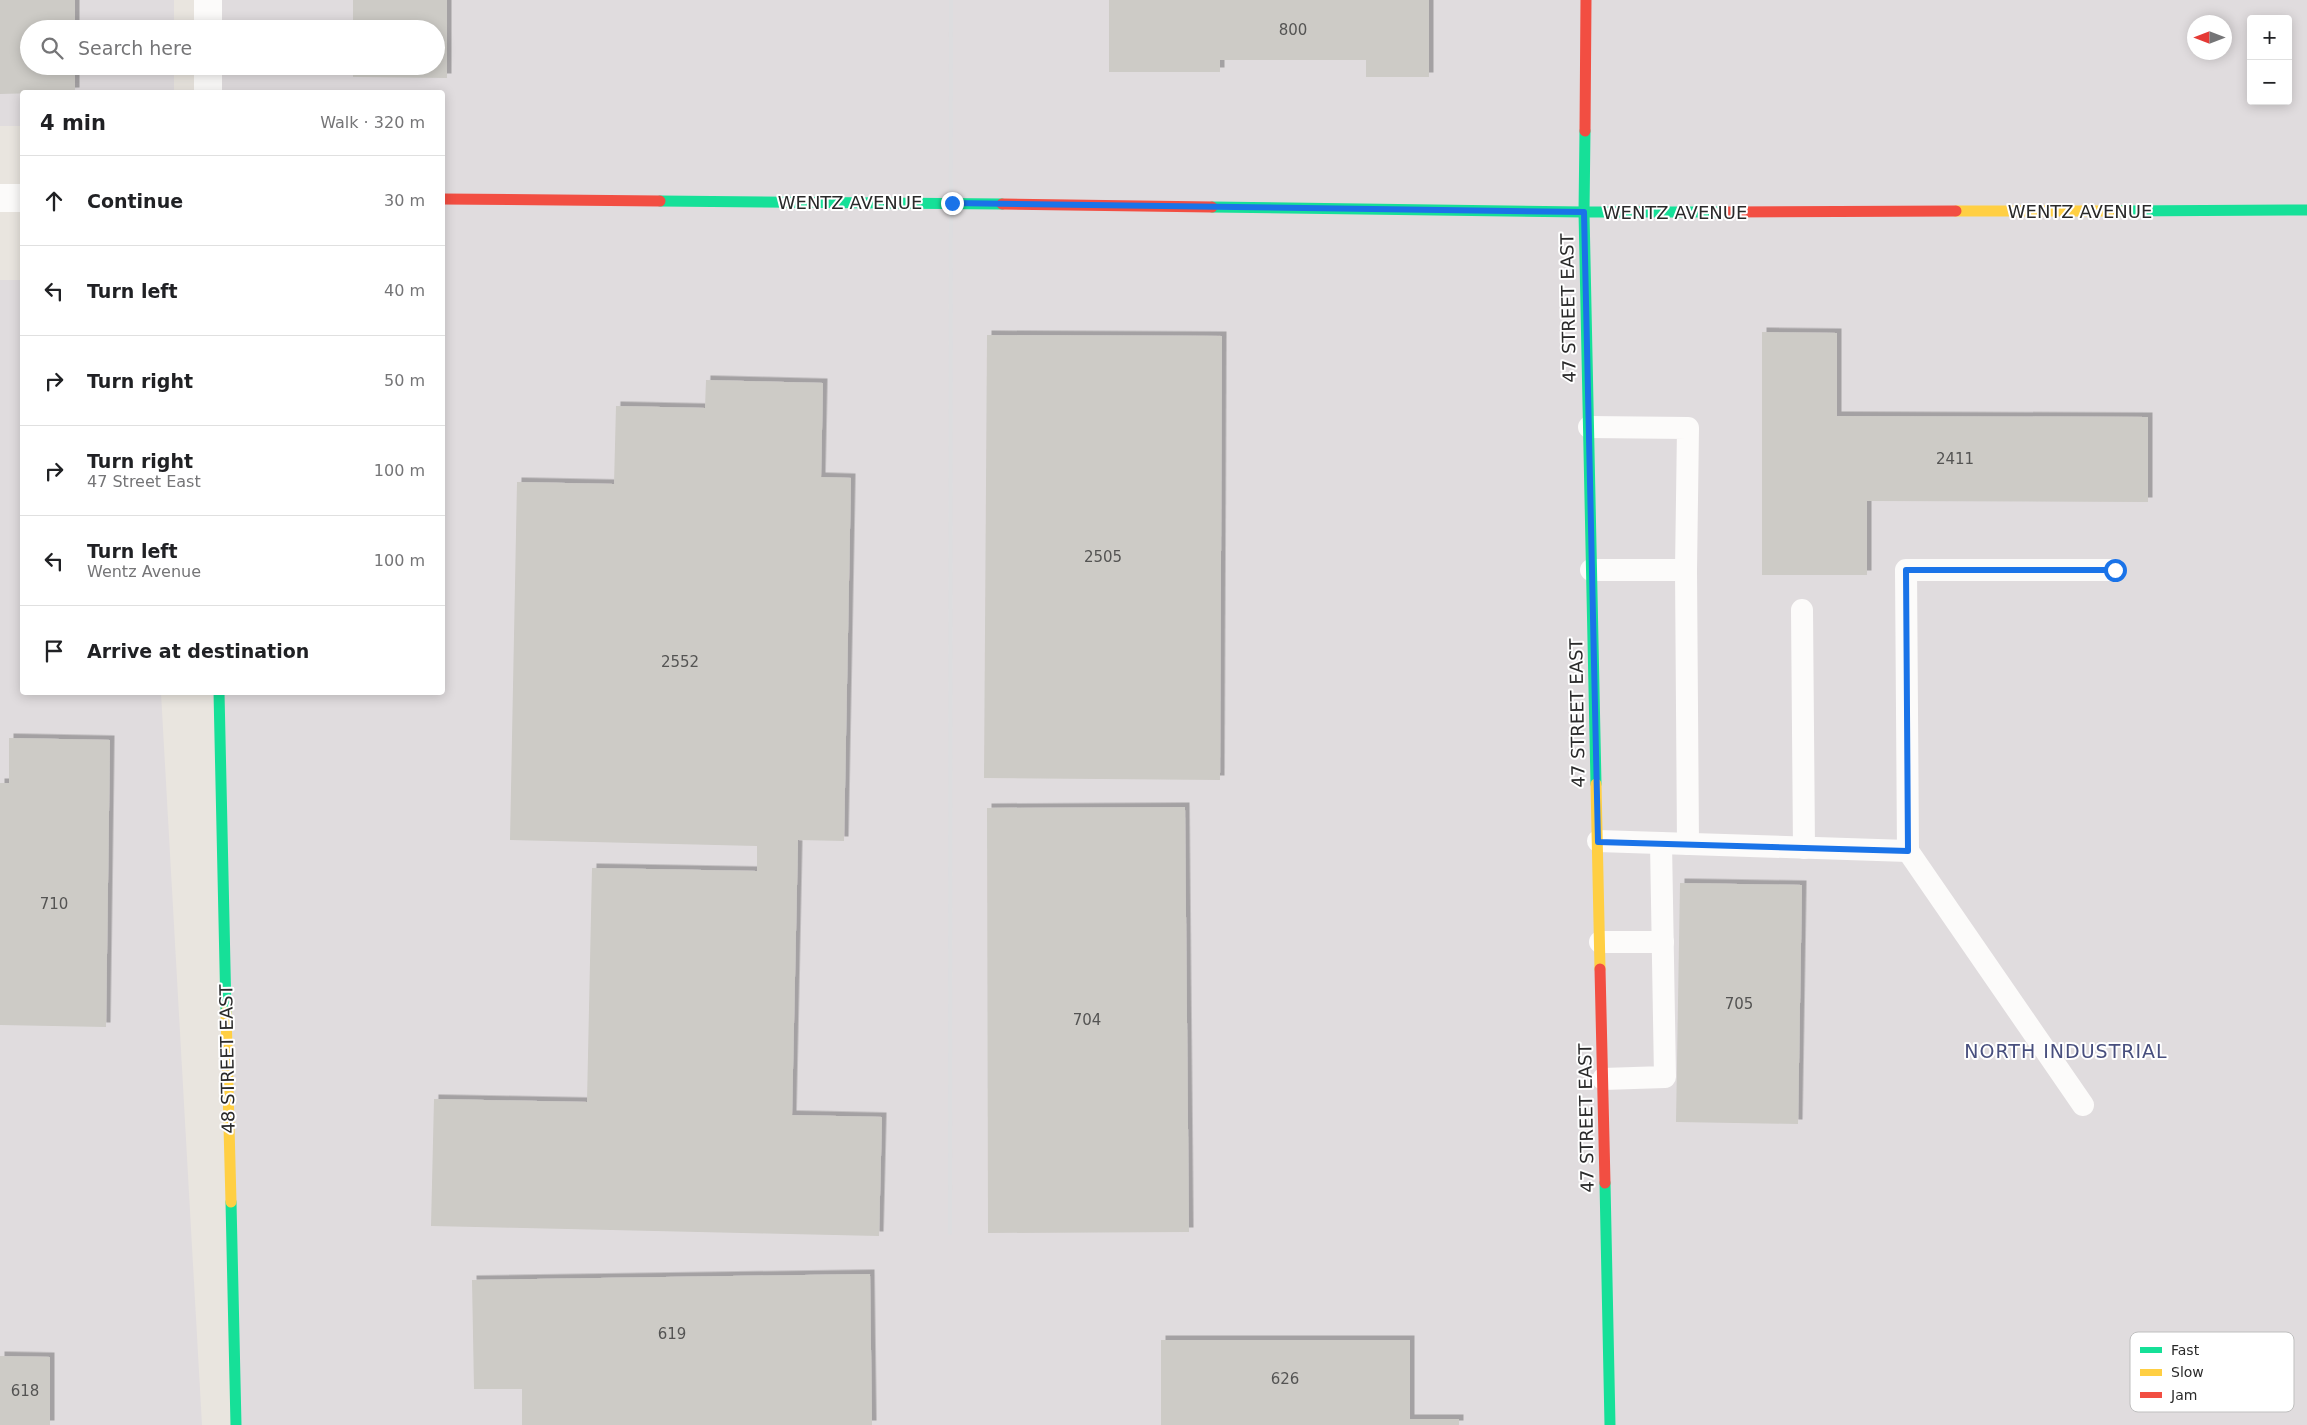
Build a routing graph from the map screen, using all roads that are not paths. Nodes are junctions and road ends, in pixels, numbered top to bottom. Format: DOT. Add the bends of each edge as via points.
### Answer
graph roads {
  1 [pos="208,0"];
  2 [pos="1586,0"];
  3 [pos="208,20"];
  4 [pos="208,75"];
  5 [pos="208,90"];
  6 [pos="0,198"];
  7 [pos="20,198"];
  8 [pos="445,199"];
  9 [pos="2307,210"];
  10 [pos="1584,212"];
  11 [pos="1589,427"];
  12 [pos="1592,570"];
  13 [pos="1686,570"];
  14 [pos="2115,570"];
  15 [pos="1802,610"];
  16 [pos="219,695"];
  17 [pos="1598,842"];
  18 [pos="1662,843"];
  19 [pos="1688,844"];
  20 [pos="1804,848"];
  21 [pos="1908,851"];
  22 [pos="1600,942"];
  23 [pos="1663,942"];
  24 [pos="1603,1078"];
  25 [pos="2083,1105"];
  26 [pos="236,1425"];
  27 [pos="1610,1425"];
  1 -- 3 [label="street"];
  2 -- 10 [label="street, 47 STREET EAST"];
  4 -- 5 [label="street"];
  6 -- 7 [label="street"];
  8 -- 10 [label="street, WENTZ AVENUE"];
  9 -- 10 [label="street, WENTZ AVENUE"];
  10 -- 11 [label="street, 47 STREET EAST"];
  11 -- 12 [label="street, 47 STREET EAST"];
  11 -- 13 [label="lane" via="1688,428"];
  12 -- 13 [label="lane"];
  12 -- 17 [label="street, 47 STREET EAST"];
  13 -- 19 [label="lane"];
  14 -- 21 [label="lane" via="1906,570"];
  15 -- 20 [label="lane"];
  16 -- 26 [label="street, 48 STREET EAST"];
  17 -- 18 [label="lane"];
  17 -- 22 [label="street, 47 STREET EAST"];
  18 -- 19 [label="lane"];
  18 -- 23 [label="lane"];
  19 -- 20 [label="lane"];
  20 -- 21 [label="lane"];
  21 -- 25 [label="lane"];
  22 -- 23 [label="lane"];
  22 -- 24 [label="street, 47 STREET EAST"];
  23 -- 24 [label="lane" via="1665,1077"];
  24 -- 27 [label="street, 47 STREET EAST"];
}
